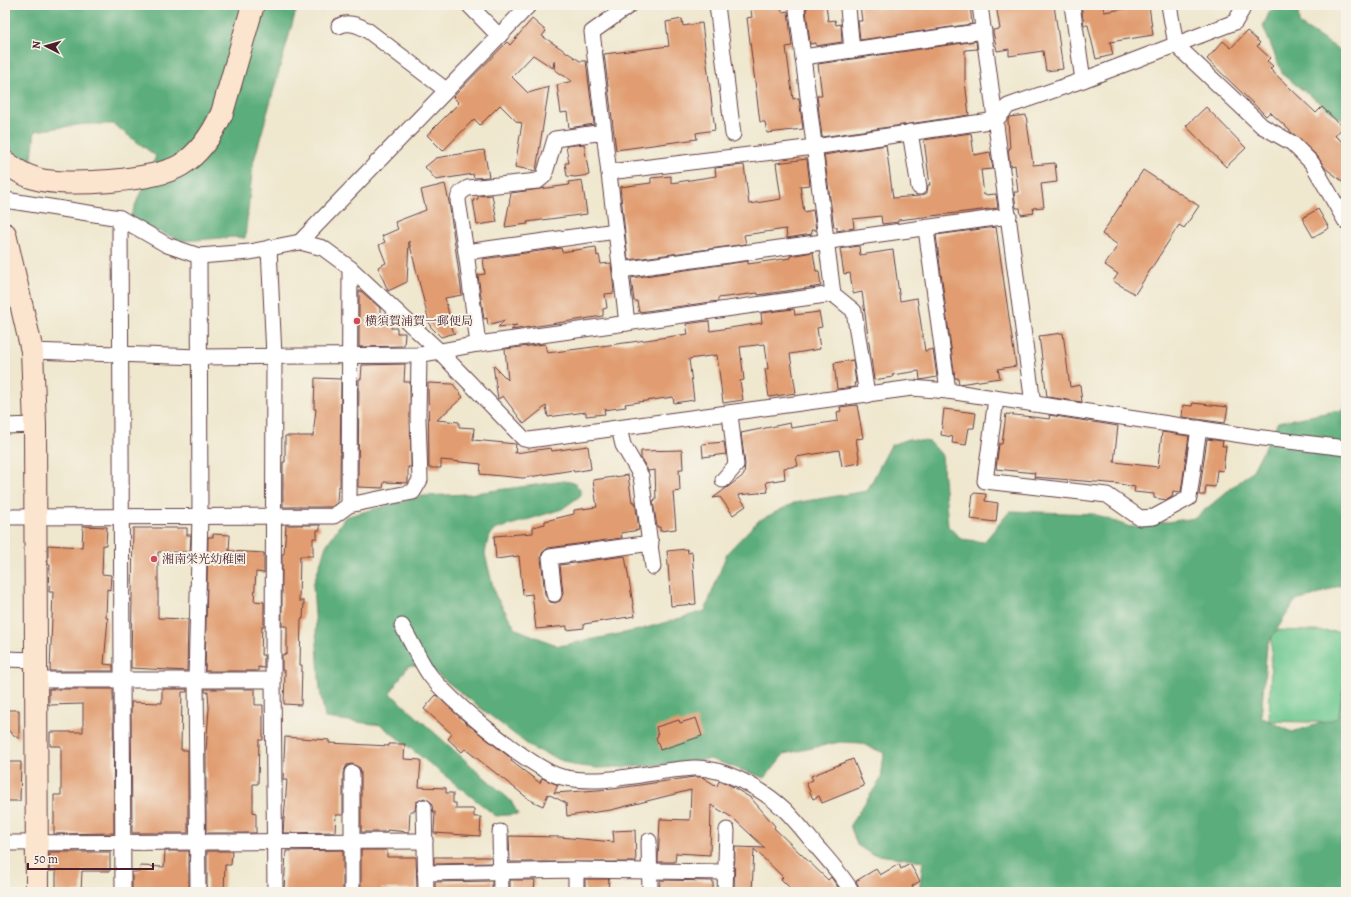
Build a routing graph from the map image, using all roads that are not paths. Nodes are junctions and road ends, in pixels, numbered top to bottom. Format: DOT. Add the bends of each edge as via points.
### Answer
graph roads {
  1 [pos="253,5"];
  2 [pos="469,5"];
  3 [pos="529,5"];
  4 [pos="630,5"];
  5 [pos="717,5"];
  6 [pos="798,5"];
  7 [pos="980,5"];
  8 [pos="1072,5"];
  9 [pos="1169,5"];
  10 [pos="1242,5"];
  11 [pos="848,8"];
  12 [pos="339,26"];
  13 [pos="984,31"];
  14 [pos="499,36"];
  15 [pos="1176,44"];
  16 [pos="852,50"];
  17 [pos="803,57"];
  18 [pos="1083,80"];
  19 [pos="446,90"];
  20 [pos="996,120"];
  21 [pos="604,132"];
  22 [pos="910,132"];
  23 [pos="733,134"];
  24 [pos="814,147"];
  25 [pos="5,162"];
  26 [pos="609,172"];
  27 [pos="918,188"];
  28 [pos="5,200"];
  29 [pos="1009,216"];
  30 [pos="120,218"];
  31 [pos="1346,222"];
  32 [pos="926,229"];
  33 [pos="616,231"];
  34 [pos="5,234"];
  35 [pos="300,242"];
  36 [pos="827,242"];
  37 [pos="269,248"];
  38 [pos="466,252"];
  39 [pos="199,256"];
  40 [pos="350,268"];
  41 [pos="621,270"];
  42 [pos="833,294"];
  43 [pos="628,323"];
  44 [pos="478,344"];
  45 [pos="438,350"];
  46 [pos="32,351"];
  47 [pos="121,354"];
  48 [pos="350,355"];
  49 [pos="419,355"];
  50 [pos="274,356"];
  51 [pos="199,357"];
  52 [pos="948,391"];
  53 [pos="867,395"];
  54 [pos="996,399"];
  55 [pos="1033,404"];
  56 [pos="730,414"];
  57 [pos="36,425"];
  58 [pos="5,426"];
  59 [pos="620,428"];
  60 [pos="1199,428"];
  61 [pos="1346,448"];
  62 [pos="723,480"];
  63 [pos="349,505"];
  64 [pos="200,515"];
  65 [pos="35,516"];
  66 [pos="122,516"];
  67 [pos="5,517"];
  68 [pos="274,517"];
  69 [pos="651,543"];
  70 [pos="653,567"];
  71 [pos="554,594"];
  72 [pos="402,626"];
  73 [pos="5,659"];
  74 [pos="35,670"];
  75 [pos="196,679"];
  76 [pos="122,680"];
  77 [pos="273,680"];
  78 [pos="352,773"];
  79 [pos="424,807"];
  80 [pos="727,830"];
  81 [pos="500,832"];
  82 [pos="352,841"];
  83 [pos="425,841"];
  84 [pos="649,841"];
  85 [pos="197,842"];
  86 [pos="275,842"];
  87 [pos="5,843"];
  88 [pos="36,843"];
  89 [pos="123,843"];
  90 [pos="576,870"];
  91 [pos="650,871"];
  92 [pos="501,872"];
  93 [pos="725,872"];
  94 [pos="425,874"];
  95 [pos="36,892"];
  96 [pos="123,892"];
  97 [pos="198,892"];
  98 [pos="276,892"];
  99 [pos="352,892"];
  100 [pos="426,892"];
  101 [pos="501,892"];
  102 [pos="576,892"];
  103 [pos="650,892"];
  104 [pos="725,892"];
  105 [pos="852,892"];
  1 -- 25 [label="street" via="215,130 200,149 181,165 164,173 142,178 60,183 37,179"];
  2 -- 14 [label="street"];
  3 -- 14 [label="street"];
  4 -- 21 [label="street" via="592,32"];
  5 -- 23 [label="street"];
  6 -- 17 [label="street" via="796,10"];
  7 -- 13 [label="street"];
  8 -- 18 [label="street"];
  9 -- 15 [label="street"];
  10 -- 15 [label="street" via="1235,22"];
  11 -- 16 [label="street"];
  12 -- 19 [label="street" via="352,24 367,30"];
  13 -- 16 [label="street"];
  13 -- 20 [label="street"];
  14 -- 19 [label="street"];
  15 -- 18 [label="street"];
  15 -- 31 [label="street" via="1262,126 1292,143 1312,162"];
  16 -- 17 [label="street"];
  17 -- 24 [label="street"];
  18 -- 20 [label="street" via="1008,106"];
  19 -- 35 [label="street"];
  20 -- 22 [label="street"];
  20 -- 29 [label="street"];
  21 -- 26 [label="street"];
  21 -- 38 [label="street" via="555,139 544,176 538,181 468,188 463,191 458,201"];
  22 -- 24 [label="street"];
  22 -- 27 [label="street"];
  24 -- 26 [label="street"];
  24 -- 36 [label="street"];
  26 -- 33 [label="street"];
  28 -- 30 [label="street"];
  29 -- 32 [label="street"];
  29 -- 55 [label="street"];
  30 -- 39 [label="street" via="167,245"];
  30 -- 47 [label="street"];
  32 -- 36 [label="street"];
  32 -- 52 [label="street"];
  33 -- 38 [label="street"];
  33 -- 41 [label="street"];
  34 -- 46 [label="street"];
  35 -- 37 [label="street"];
  35 -- 40 [label="street" via="323,248"];
  36 -- 41 [label="street"];
  36 -- 42 [label="street"];
  37 -- 39 [label="street"];
  37 -- 50 [label="street"];
  38 -- 44 [label="street"];
  39 -- 51 [label="street"];
  40 -- 45 [label="street"];
  40 -- 48 [label="street"];
  41 -- 43 [label="street"];
  42 -- 43 [label="street"];
  42 -- 53 [label="street" via="854,311"];
  43 -- 44 [label="street"];
  44 -- 45 [label="street"];
  45 -- 49 [label="street"];
  45 -- 59 [label="street" via="524,439"];
  46 -- 47 [label="street"];
  46 -- 57 [label="street"];
  47 -- 51 [label="street"];
  47 -- 66 [label="street"];
  48 -- 49 [label="street"];
  48 -- 50 [label="street"];
  48 -- 63 [label="street"];
  49 -- 63 [label="street" via="420,480 413,492"];
  50 -- 51 [label="street"];
  50 -- 68 [label="street"];
  51 -- 64 [label="street"];
  52 -- 53 [label="street" via="912,388"];
  52 -- 54 [label="street"];
  53 -- 56 [label="street"];
  54 -- 55 [label="street"];
  54 -- 60 [label="street" via="986,481 1106,495 1140,518 1154,517 1189,498"];
  55 -- 60 [label="street"];
  56 -- 59 [label="street"];
  56 -- 62 [label="street" via="736,465"];
  57 -- 58 [label="street"];
  57 -- 65 [label="street"];
  59 -- 69 [label="street" via="623,445 641,476"];
  60 -- 61 [label="street"];
  63 -- 68 [label="street" via="334,516"];
  64 -- 66 [label="street"];
  64 -- 68 [label="street"];
  64 -- 75 [label="street"];
  65 -- 66 [label="street"];
  65 -- 67 [label="street"];
  65 -- 74 [label="street"];
  66 -- 76 [label="street"];
  68 -- 77 [label="street"];
  69 -- 70 [label="street"];
  69 -- 71 [label="street" via="550,557"];
  72 -- 105 [label="street" via="429,674 456,702 502,740 545,769 561,777 580,779 625,778 695,768 735,777 766,795 785,810 844,878"];
  73 -- 74 [label="street"];
  74 -- 76 [label="street"];
  74 -- 88 [label="street"];
  75 -- 76 [label="street"];
  75 -- 77 [label="street"];
  75 -- 85 [label="street"];
  76 -- 89 [label="street"];
  77 -- 86 [label="street"];
  78 -- 82 [label="street"];
  79 -- 83 [label="street"];
  80 -- 93 [label="street"];
  81 -- 92 [label="street"];
  82 -- 83 [label="street"];
  82 -- 86 [label="street"];
  82 -- 99 [label="street"];
  83 -- 94 [label="street"];
  84 -- 91 [label="street"];
  85 -- 86 [label="street"];
  85 -- 89 [label="street"];
  85 -- 97 [label="street"];
  86 -- 98 [label="street"];
  87 -- 88 [label="street"];
  88 -- 89 [label="street"];
  88 -- 95 [label="street"];
  89 -- 96 [label="street"];
  90 -- 91 [label="street"];
  90 -- 92 [label="street"];
  90 -- 102 [label="street"];
  91 -- 93 [label="street"];
  91 -- 103 [label="street"];
  92 -- 94 [label="street"];
  92 -- 101 [label="street"];
  93 -- 104 [label="street"];
  94 -- 100 [label="street"];
}
